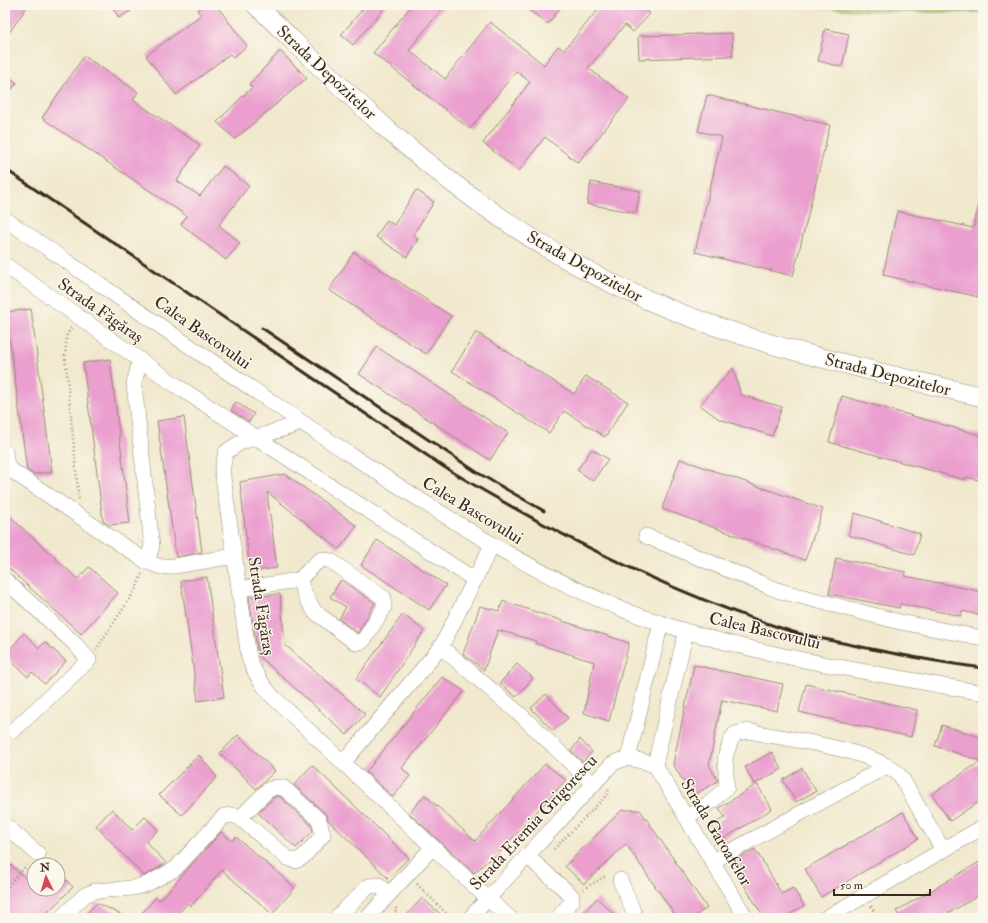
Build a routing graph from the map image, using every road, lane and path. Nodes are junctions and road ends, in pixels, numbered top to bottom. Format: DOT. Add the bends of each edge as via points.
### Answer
graph roads {
  1 [pos="256,5"];
  2 [pos="5,219"];
  3 [pos="5,265"];
  4 [pos="78,316"];
  5 [pos="140,360"];
  6 [pos="983,397"];
  7 [pos="302,423"];
  8 [pos="256,438"];
  9 [pos="5,452"];
  10 [pos="6,466"];
  11 [pos="81,517"];
  12 [pos="646,536"];
  13 [pos="492,545"];
  14 [pos="235,556"];
  15 [pos="146,562"];
  16 [pos="5,580"];
  17 [pos="299,580"];
  18 [pos="474,580"];
  19 [pos="239,589"];
  20 [pos="661,623"];
  21 [pos="686,631"];
  22 [pos="983,638"];
  23 [pos="441,646"];
  24 [pos="89,660"];
  25 [pos="983,693"];
  26 [pos="14,730"];
  27 [pos="628,758"];
  28 [pos="343,763"];
  29 [pos="655,765"];
  30 [pos="887,766"];
  31 [pos="593,784"];
  32 [pos="687,817"];
  33 [pos="240,818"];
  34 [pos="5,825"];
  35 [pos="983,827"];
  36 [pos="433,847"];
  37 [pos="943,850"];
  38 [pos="38,854"];
  39 [pos="527,856"];
  40 [pos="713,861"];
  41 [pos="408,875"];
  42 [pos="620,880"];
  43 [pos="5,889"];
  44 [pos="569,892"];
  45 [pos="389,894"];
  46 [pos="488,899"];
  47 [pos="61,918"];
  48 [pos="336,918"];
  49 [pos="367,918"];
  50 [pos="451,918"];
  51 [pos="470,918"];
  52 [pos="510,918"];
  53 [pos="558,918"];
  54 [pos="636,918"];
  55 [pos="746,918"];
  56 [pos="826,918"];
  1 -- 6 [label="main road, Strada Depozitelor" via="387,129 428,163 516,228 579,266 648,300 773,346"];
  2 -- 7 [label="street, Calea Bascovului"];
  3 -- 4 [label="street, Strada Făgăraș"];
  4 -- 5 [label="street, Strada Făgăraș"];
  4 -- 11 [label="path" via="67,335 65,354 67,397"];
  5 -- 8 [label="street, Strada Făgăraș"];
  5 -- 15 [label="street" via="134,384 152,546"];
  7 -- 8 [label="street, Strada Făgăraș"];
  7 -- 13 [label="street, Calea Bascovului" via="463,529"];
  8 -- 14 [label="street, Strada Făgăraș" via="241,442 226,452 222,470"];
  8 -- 18 [label="street, Strada Făgăraș"];
  9 -- 10 [label="street"];
  10 -- 11 [label="street"];
  11 -- 15 [label="street"];
  12 -- 22 [label="street" via="780,591 900,622"];
  13 -- 18 [label="street"];
  13 -- 20 [label="street, Calea Bascovului" via="553,578"];
  14 -- 15 [label="street" via="161,567"];
  14 -- 19 [label="street, Strada Făgăraș"];
  15 -- 24 [label="path" via="136,589"];
  16 -- 24 [label="street"];
  17 -- 17 [label="street" via="322,559 331,561 384,598 384,608 363,641 356,643 315,612 306,599"];
  17 -- 19 [label="street"];
  18 -- 23 [label="street"];
  19 -- 28 [label="street, Strada Făgăraș" via="250,658 258,680"];
  20 -- 21 [label="street, Calea Bascovului"];
  20 -- 27 [label="street"];
  21 -- 25 [label="street, Calea Bascovului" via="778,654"];
  21 -- 29 [label="street"];
  23 -- 28 [label="street"];
  23 -- 31 [label="street" via="522,716"];
  24 -- 26 [label="street"];
  27 -- 29 [label="street"];
  27 -- 31 [label="street, Strada Eremia Grigorescu" via="611,765"];
  28 -- 36 [label="street, Strada Făgăraș"];
  29 -- 32 [label="street, Strada Garoafelor"];
  30 -- 32 [label="street" via="869,757 845,750 748,731 740,732 731,740 725,758 727,787 711,802"];
  30 -- 37 [label="street" via="898,773"];
  30 -- 40 [label="street"];
  31 -- 39 [label="street, Strada Eremia Grigorescu"];
  32 -- 40 [label="street, Strada Garoafelor"];
  33 -- 33 [label="street" via="268,790 284,788 319,820 323,835 296,861 287,858"];
  33 -- 47 [label="street" via="233,815 224,816 176,869 161,878 133,888 95,891 85,895"];
  34 -- 38 [label="street"];
  35 -- 37 [label="street"];
  36 -- 41 [label="street"];
  36 -- 46 [label="street, Strada Făgăraș"];
  37 -- 56 [label="street"];
  38 -- 43 [label="path"];
  39 -- 44 [label="street"];
  39 -- 46 [label="street, Strada Eremia Grigorescu"];
  40 -- 55 [label="street, Strada Garoafelor"];
  41 -- 45 [label="street"];
  41 -- 50 [label="path"];
  42 -- 44 [label="path" via="604,877 586,888"];
  42 -- 54 [label="street"];
  44 -- 53 [label="street" via="572,901"];
  45 -- 48 [label="street" via="379,885 369,886"];
  45 -- 49 [label="street"];
  46 -- 51 [label="street, Strada Eremia Grigorescu"];
  46 -- 52 [label="street, Strada Făgăraș"];
}
